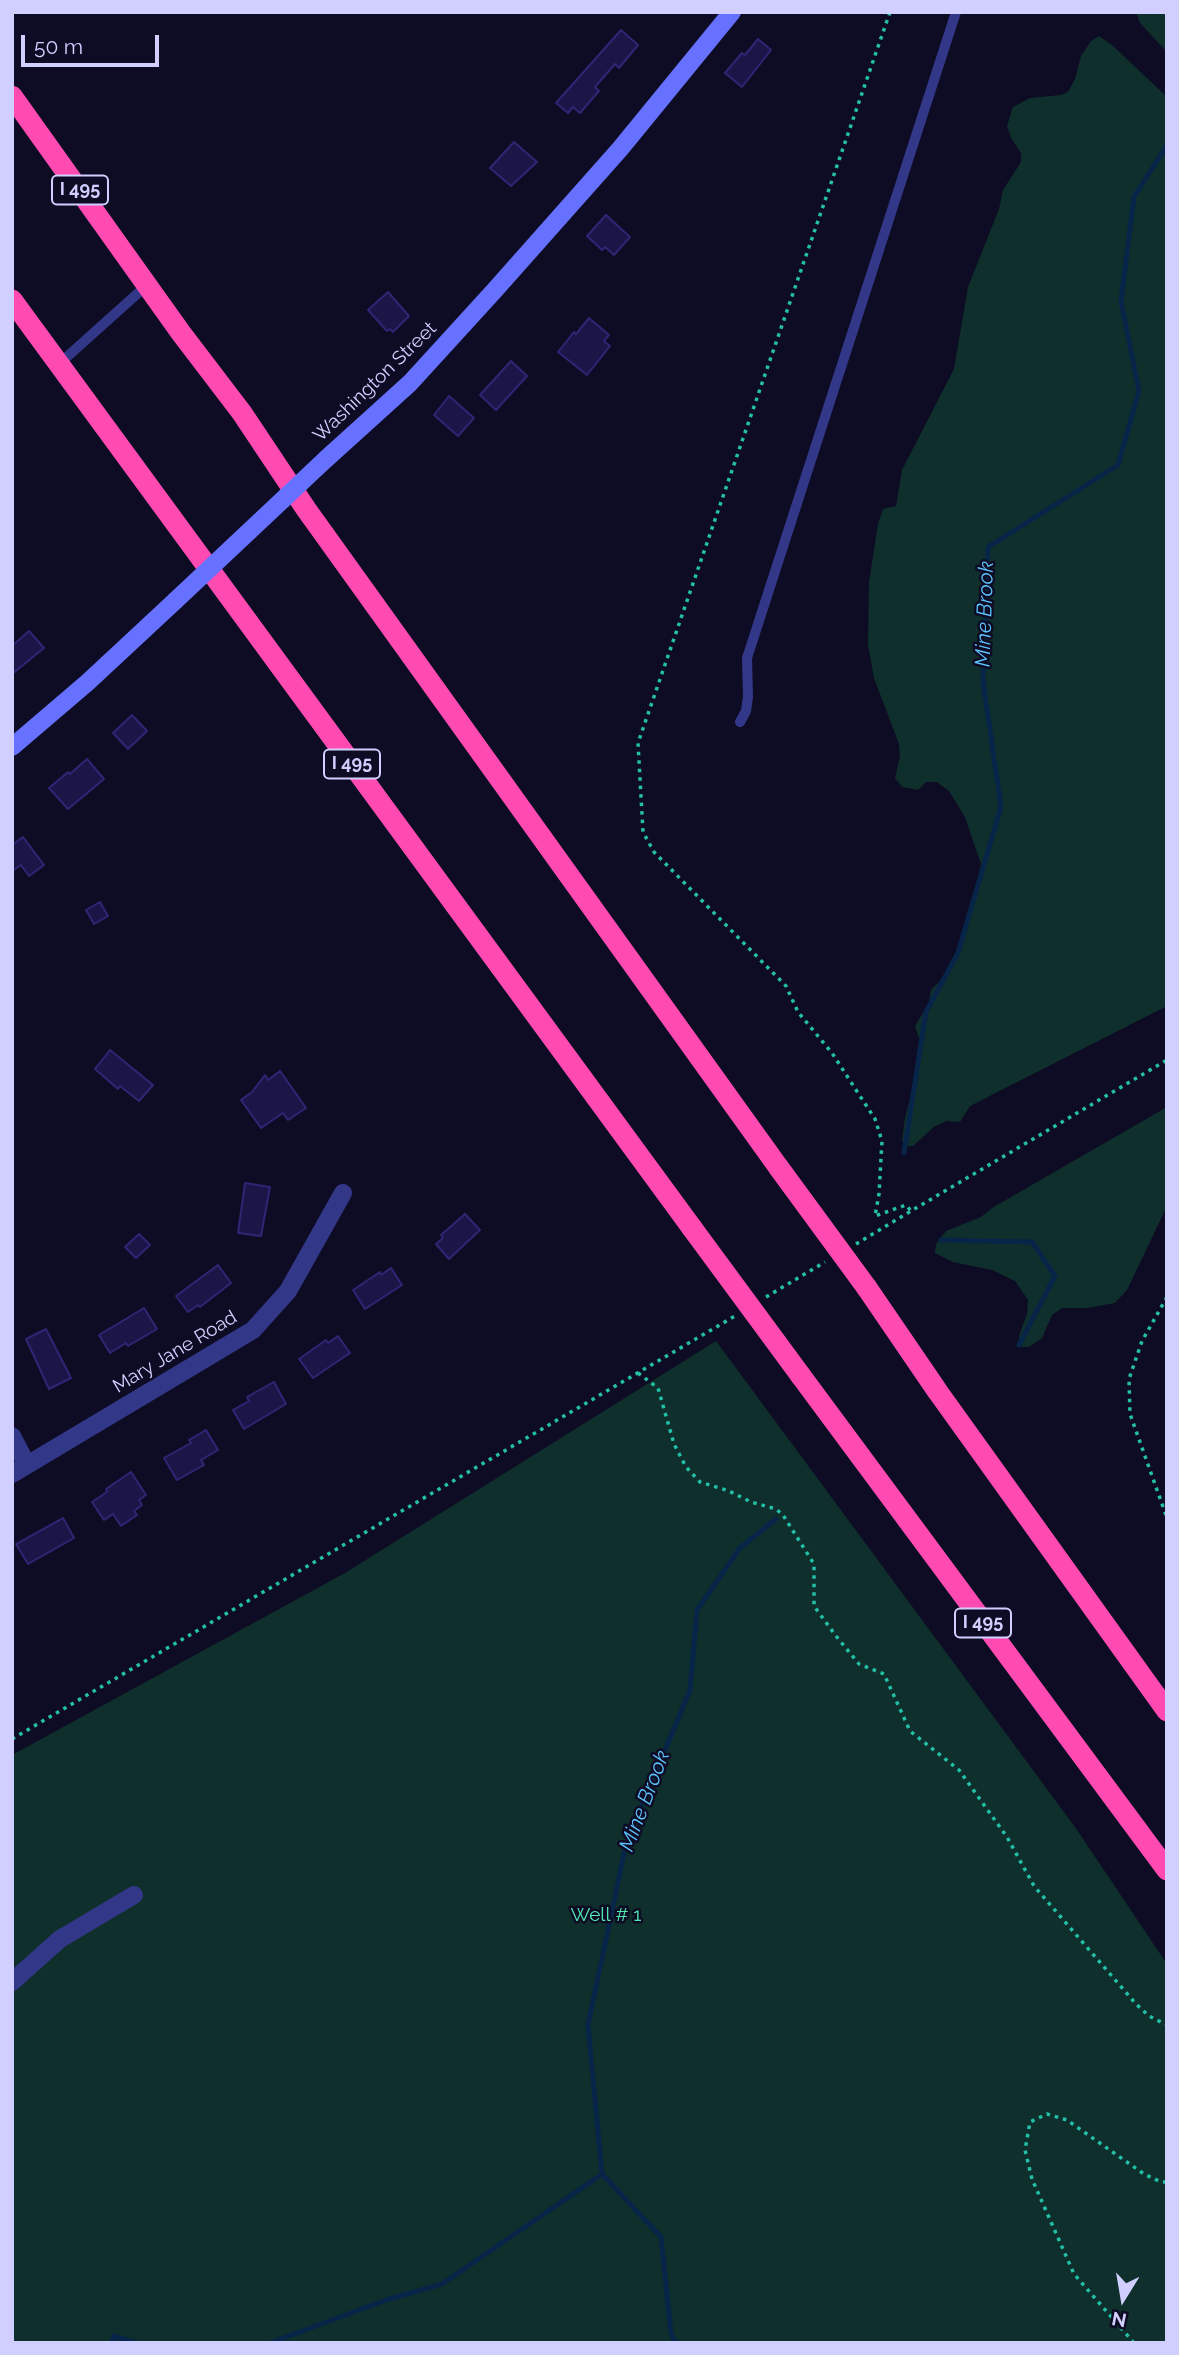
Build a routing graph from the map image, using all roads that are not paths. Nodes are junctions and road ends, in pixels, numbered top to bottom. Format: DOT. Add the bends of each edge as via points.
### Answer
graph roads {
  1 [pos="732,12"];
  2 [pos="956,12"];
  3 [pos="12,96"];
  4 [pos="146,285"];
  5 [pos="12,300"];
  6 [pos="59,364"];
  7 [pos="740,722"];
  8 [pos="12,747"];
  9 [pos="344,1193"];
  10 [pos="12,1436"];
  11 [pos="20,1470"];
  12 [pos="1167,1711"];
  13 [pos="1167,1870"];
  14 [pos="134,1895"];
  15 [pos="12,1982"];
  1 -- 8 [label="main road, Washington Street, bridge" via="620,149 410,383"];
  2 -- 7 [label="lane" via="747,658 748,697"];
  3 -- 4 [label="highway, I 495"];
  4 -- 6 [label="lane"];
  4 -- 12 [label="highway, I 495, bridge" via="242,413"];
  5 -- 6 [label="highway, I 495"];
  6 -- 13 [label="highway, I 495, bridge"];
  9 -- 11 [label="street, Mary Jane Road" via="288,1290 253,1330"];
  10 -- 11 [label="street"];
  14 -- 15 [label="street" via="60,1939"];
}
